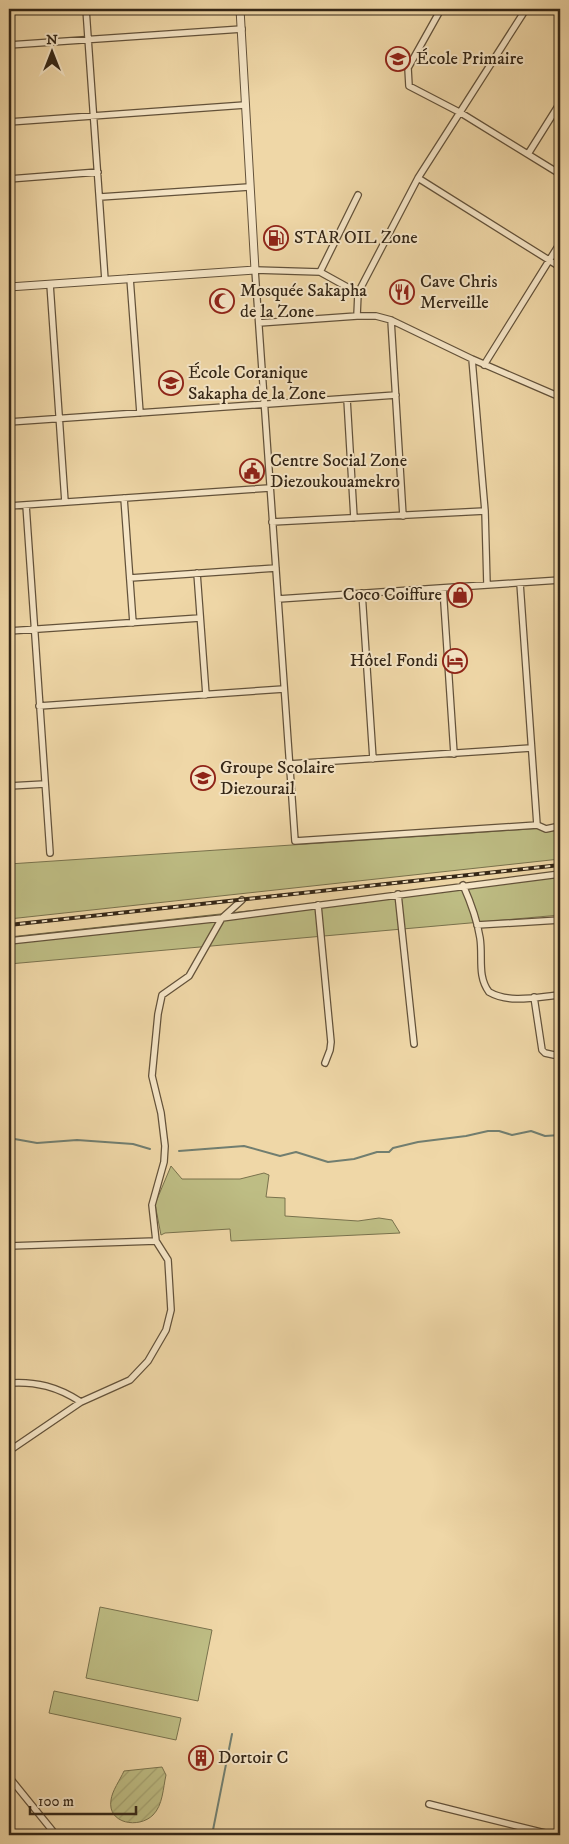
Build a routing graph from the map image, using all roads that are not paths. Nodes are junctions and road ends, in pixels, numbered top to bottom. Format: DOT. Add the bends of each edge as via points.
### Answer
graph roads {
  1 [pos="86,9"];
  2 [pos="240,9"];
  3 [pos="441,9"];
  4 [pos="526,9"];
  5 [pos="242,30"];
  6 [pos="88,39"];
  7 [pos="9,45"];
  8 [pos="560,103"];
  9 [pos="245,105"];
  10 [pos="461,112"];
  11 [pos="94,116"];
  12 [pos="9,122"];
  13 [pos="528,154"];
  14 [pos="98,172"];
  15 [pos="560,174"];
  16 [pos="9,178"];
  17 [pos="418,178"];
  18 [pos="249,187"];
  19 [pos="358,195"];
  20 [pos="100,197"];
  21 [pos="560,243"];
  22 [pos="549,260"];
  23 [pos="560,267"];
  24 [pos="255,270"];
  25 [pos="320,272"];
  26 [pos="130,278"];
  27 [pos="105,280"];
  28 [pos="50,284"];
  29 [pos="9,287"];
  30 [pos="358,294"];
  31 [pos="357,316"];
  32 [pos="391,320"];
  33 [pos="259,323"];
  34 [pos="472,359"];
  35 [pos="484,364"];
  36 [pos="396,395"];
  37 [pos="560,397"];
  38 [pos="347,399"];
  39 [pos="264,404"];
  40 [pos="140,413"];
  41 [pos="60,418"];
  42 [pos="9,422"];
  43 [pos="270,488"];
  44 [pos="124,498"];
  45 [pos="65,502"];
  46 [pos="26,505"];
  47 [pos="9,506"];
  48 [pos="485,511"];
  49 [pos="404,516"];
  50 [pos="354,518"];
  51 [pos="272,522"];
  52 [pos="276,568"];
  53 [pos="197,573"];
  54 [pos="130,578"];
  55 [pos="560,580"];
  56 [pos="520,583"];
  57 [pos="487,585"];
  58 [pos="442,588"];
  59 [pos="362,594"];
  60 [pos="278,599"];
  61 [pos="200,618"];
  62 [pos="133,622"];
  63 [pos="34,629"];
  64 [pos="9,631"];
  65 [pos="284,689"];
  66 [pos="206,695"];
  67 [pos="40,706"];
  68 [pos="531,748"];
  69 [pos="454,754"];
  70 [pos="373,759"];
  71 [pos="289,764"];
  72 [pos="45,784"];
  73 [pos="9,786"];
  74 [pos="536,825"];
  75 [pos="560,826"];
  76 [pos="50,853"];
  77 [pos="560,874"];
  78 [pos="463,886"];
  79 [pos="398,894"];
  80 [pos="242,900"];
  81 [pos="318,905"];
  82 [pos="222,918"];
  83 [pos="560,920"];
  84 [pos="477,925"];
  85 [pos="9,941"];
  86 [pos="560,995"];
  87 [pos="534,997"];
  88 [pos="414,1044"];
  89 [pos="554,1055"];
  90 [pos="325,1063"];
  91 [pos="156,1241"];
  92 [pos="9,1246"];
  93 [pos="9,1383"];
  94 [pos="80,1402"];
  95 [pos="9,1451"];
  96 [pos="9,1777"];
  97 [pos="429,1804"];
  98 [pos="517,1827"];
  99 [pos="56,1835"];
  100 [pos="516,1835"];
  101 [pos="553,1835"];
  1 -- 6 [label="street"];
  2 -- 5 [label="street"];
  3 -- 10 [label="street" via="408,68 407,76 409,86"];
  4 -- 10 [label="street"];
  5 -- 6 [label="street"];
  5 -- 9 [label="street"];
  6 -- 7 [label="street"];
  6 -- 11 [label="street"];
  8 -- 13 [label="street"];
  9 -- 11 [label="street"];
  9 -- 18 [label="street"];
  10 -- 13 [label="street"];
  10 -- 17 [label="street"];
  11 -- 12 [label="street"];
  11 -- 14 [label="street"];
  13 -- 15 [label="street"];
  14 -- 16 [label="street"];
  14 -- 20 [label="street"];
  17 -- 22 [label="street"];
  17 -- 30 [label="street"];
  18 -- 20 [label="street"];
  18 -- 24 [label="street"];
  19 -- 25 [label="street"];
  20 -- 27 [label="street"];
  21 -- 22 [label="street"];
  22 -- 23 [label="street"];
  22 -- 35 [label="street"];
  24 -- 25 [label="street"];
  24 -- 26 [label="street"];
  24 -- 33 [label="street"];
  25 -- 30 [label="street"];
  26 -- 27 [label="street"];
  26 -- 40 [label="street"];
  27 -- 28 [label="street"];
  28 -- 29 [label="street"];
  28 -- 41 [label="street"];
  30 -- 31 [label="street"];
  31 -- 32 [label="street"];
  31 -- 33 [label="street"];
  32 -- 34 [label="street"];
  32 -- 36 [label="street"];
  33 -- 39 [label="street"];
  34 -- 35 [label="street"];
  34 -- 48 [label="street"];
  35 -- 37 [label="street"];
  36 -- 38 [label="street"];
  36 -- 49 [label="street"];
  38 -- 39 [label="street"];
  38 -- 50 [label="street"];
  39 -- 40 [label="street"];
  39 -- 43 [label="street"];
  40 -- 41 [label="street"];
  41 -- 42 [label="street"];
  41 -- 45 [label="street"];
  43 -- 44 [label="street"];
  43 -- 51 [label="street"];
  44 -- 45 [label="street"];
  44 -- 54 [label="street"];
  45 -- 46 [label="street"];
  46 -- 47 [label="street"];
  46 -- 63 [label="street"];
  48 -- 49 [label="street"];
  48 -- 57 [label="street"];
  49 -- 50 [label="street"];
  50 -- 51 [label="street"];
  51 -- 52 [label="street"];
  52 -- 53 [label="street"];
  52 -- 60 [label="street"];
  53 -- 54 [label="street"];
  53 -- 61 [label="street"];
  54 -- 62 [label="street"];
  55 -- 56 [label="street"];
  56 -- 57 [label="street"];
  56 -- 68 [label="street"];
  57 -- 58 [label="street"];
  58 -- 59 [label="street"];
  58 -- 69 [label="street"];
  59 -- 60 [label="street"];
  59 -- 70 [label="street"];
  60 -- 65 [label="street"];
  61 -- 62 [label="street"];
  61 -- 66 [label="street"];
  62 -- 63 [label="street"];
  63 -- 64 [label="street"];
  63 -- 67 [label="street"];
  65 -- 66 [label="street"];
  65 -- 71 [label="street"];
  66 -- 67 [label="street"];
  67 -- 72 [label="street"];
  68 -- 69 [label="street"];
  68 -- 74 [label="street"];
  69 -- 70 [label="street"];
  70 -- 71 [label="street"];
  71 -- 74 [label="street" via="295,841"];
  72 -- 73 [label="street"];
  72 -- 76 [label="street"];
  74 -- 75 [label="street" via="546,829"];
  77 -- 78 [label="street"];
  78 -- 79 [label="street"];
  78 -- 84 [label="street"];
  79 -- 81 [label="street"];
  79 -- 88 [label="street"];
  80 -- 82 [label="street"];
  81 -- 82 [label="street"];
  81 -- 90 [label="street" via="331,1042"];
  82 -- 85 [label="street"];
  82 -- 91 [label="street" via="193,972 162,995 158,1014 152,1076 165,1146 152,1205"];
  83 -- 84 [label="street"];
  84 -- 87 [label="street" via="482,978 489,992 503,998"];
  86 -- 87 [label="street"];
  87 -- 89 [label="street" via="542,1050"];
  91 -- 92 [label="street"];
  91 -- 94 [label="street" via="168,1260 171,1310 166,1330 148,1361 130,1380"];
  93 -- 94 [label="street" via="38,1383"];
  94 -- 95 [label="street"];
  96 -- 99 [label="street"];
  97 -- 98 [label="street"];
  98 -- 100 [label="street"];
  98 -- 101 [label="street"];
}
